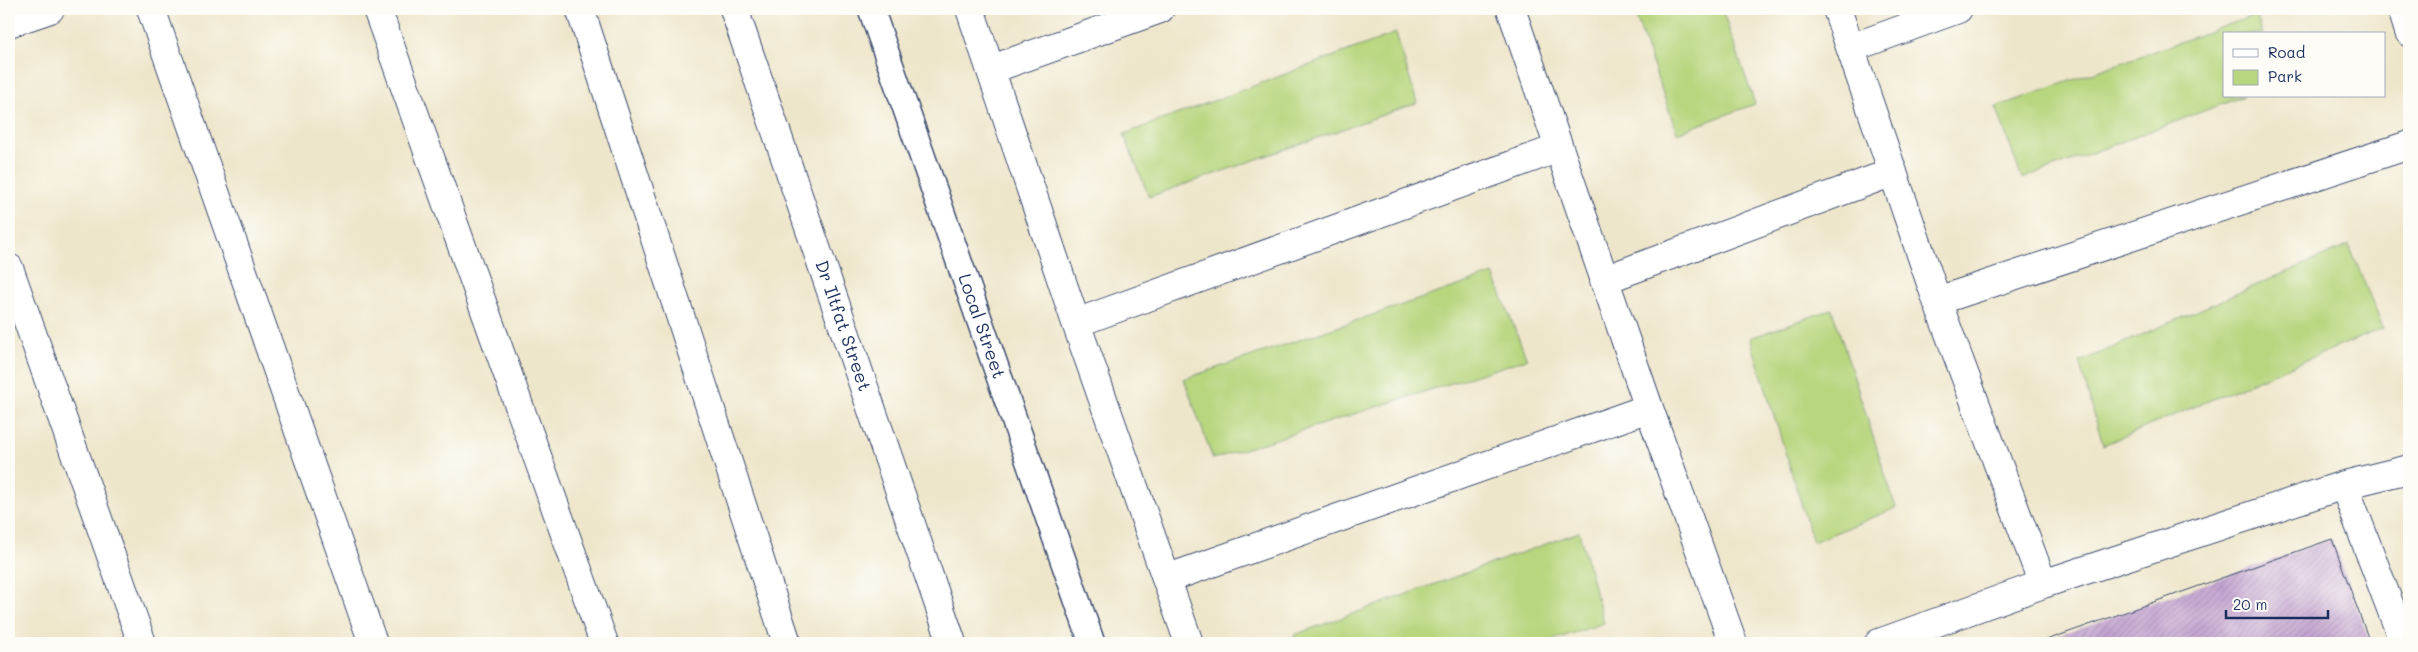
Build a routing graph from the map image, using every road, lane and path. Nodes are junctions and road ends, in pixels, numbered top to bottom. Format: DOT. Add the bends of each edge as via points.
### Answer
graph roads {
  1 [pos="50,9"];
  2 [pos="151,9"];
  3 [pos="377,9"];
  4 [pos="580,9"];
  5 [pos="734,9"];
  6 [pos="871,9"];
  7 [pos="970,9"];
  8 [pos="1160,9"];
  9 [pos="1511,9"];
  10 [pos="1838,9"];
  11 [pos="1958,9"];
  12 [pos="2402,9"];
  13 [pos="9,23"];
  14 [pos="2409,32"];
  15 [pos="1851,48"];
  16 [pos="992,69"];
  17 [pos="2409,145"];
  18 [pos="1559,148"];
  19 [pos="1893,172"];
  20 [pos="9,268"];
  21 [pos="1604,280"];
  22 [pos="1937,301"];
  23 [pos="1076,323"];
  24 [pos="1649,408"];
  25 [pos="2409,469"];
  26 [pos="2344,485"];
  27 [pos="1166,579"];
  28 [pos="2043,584"];
  29 [pos="142,643"];
  30 [pos="373,643"];
  31 [pos="604,643"];
  32 [pos="787,643"];
  33 [pos="952,643"];
  34 [pos="1092,643"];
  35 [pos="1189,643"];
  36 [pos="1733,643"];
  37 [pos="1879,643"];
  38 [pos="2404,643"];
  1 -- 13 [label="street"];
  2 -- 30 [label="street"];
  3 -- 31 [label="street"];
  4 -- 32 [label="street"];
  5 -- 33 [label="street, Dr Iltfat Street"];
  6 -- 34 [label="street, Local Street"];
  7 -- 16 [label="street"];
  8 -- 16 [label="street"];
  9 -- 18 [label="street"];
  10 -- 15 [label="street"];
  11 -- 15 [label="street"];
  12 -- 14 [label="street"];
  15 -- 19 [label="street"];
  16 -- 23 [label="street"];
  17 -- 22 [label="street"];
  18 -- 21 [label="street"];
  18 -- 23 [label="street"];
  19 -- 21 [label="street"];
  19 -- 22 [label="street"];
  20 -- 29 [label="street"];
  21 -- 24 [label="street"];
  22 -- 28 [label="street"];
  23 -- 27 [label="street"];
  24 -- 27 [label="street"];
  24 -- 36 [label="street"];
  25 -- 26 [label="street"];
  26 -- 28 [label="street"];
  26 -- 38 [label="street"];
  27 -- 35 [label="street"];
  28 -- 37 [label="street"];
}
